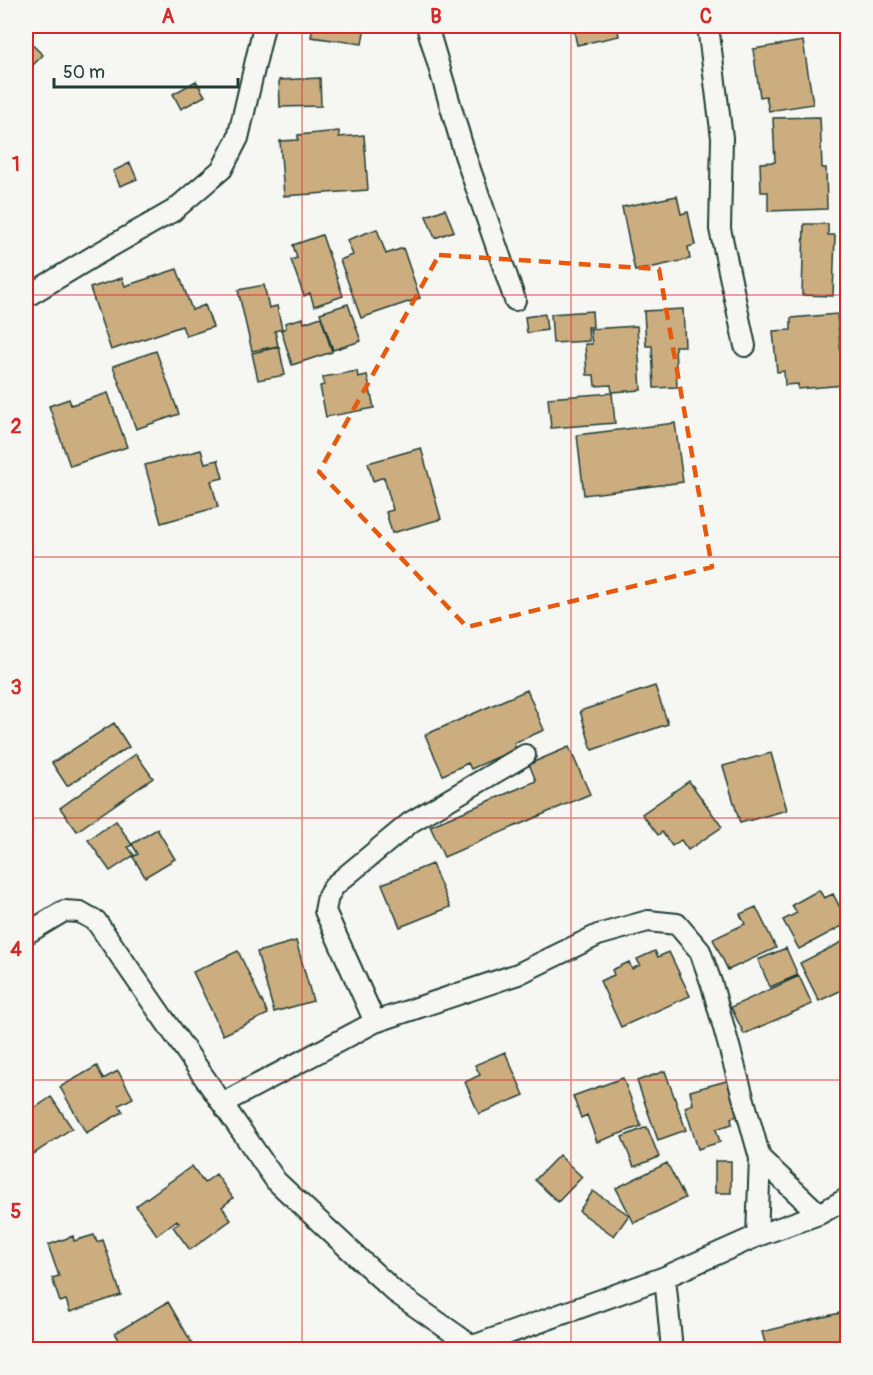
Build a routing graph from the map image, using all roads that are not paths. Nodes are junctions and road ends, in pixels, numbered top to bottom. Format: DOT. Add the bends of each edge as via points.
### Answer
graph roads {
  1 [pos="264,26"];
  2 [pos="427,26"];
  3 [pos="708,26"];
  4 [pos="26,297"];
  5 [pos="515,300"];
  6 [pos="745,346"];
  7 [pos="525,755"];
  8 [pos="26,934"];
  9 [pos="375,1022"];
  10 [pos="223,1103"];
  11 [pos="760,1158"];
  12 [pos="848,1198"];
  13 [pos="819,1214"];
  14 [pos="757,1236"];
  15 [pos="665,1277"];
  16 [pos="467,1348"];
  17 [pos="672,1350"];
  1 -- 4 [label="street" via="238,138 222,169 173,211"];
  2 -- 5 [label="street" via="465,155"];
  3 -- 6 [label="street" via="722,138 720,229"];
  7 -- 9 [label="street" via="411,822 335,885 328,896 325,911"];
  8 -- 10 [label="street" via="64,911 80,912 96,921"];
  9 -- 10 [label="street"];
  9 -- 11 [label="street" via="518,974 598,935 648,921 677,924 700,951 709,976"];
  10 -- 16 [label="street" via="276,1181 395,1292"];
  11 -- 13 [label="street"];
  11 -- 14 [label="street"];
  12 -- 13 [label="street"];
  13 -- 14 [label="street"];
  14 -- 15 [label="street"];
  15 -- 16 [label="street"];
  15 -- 17 [label="street"];
}
